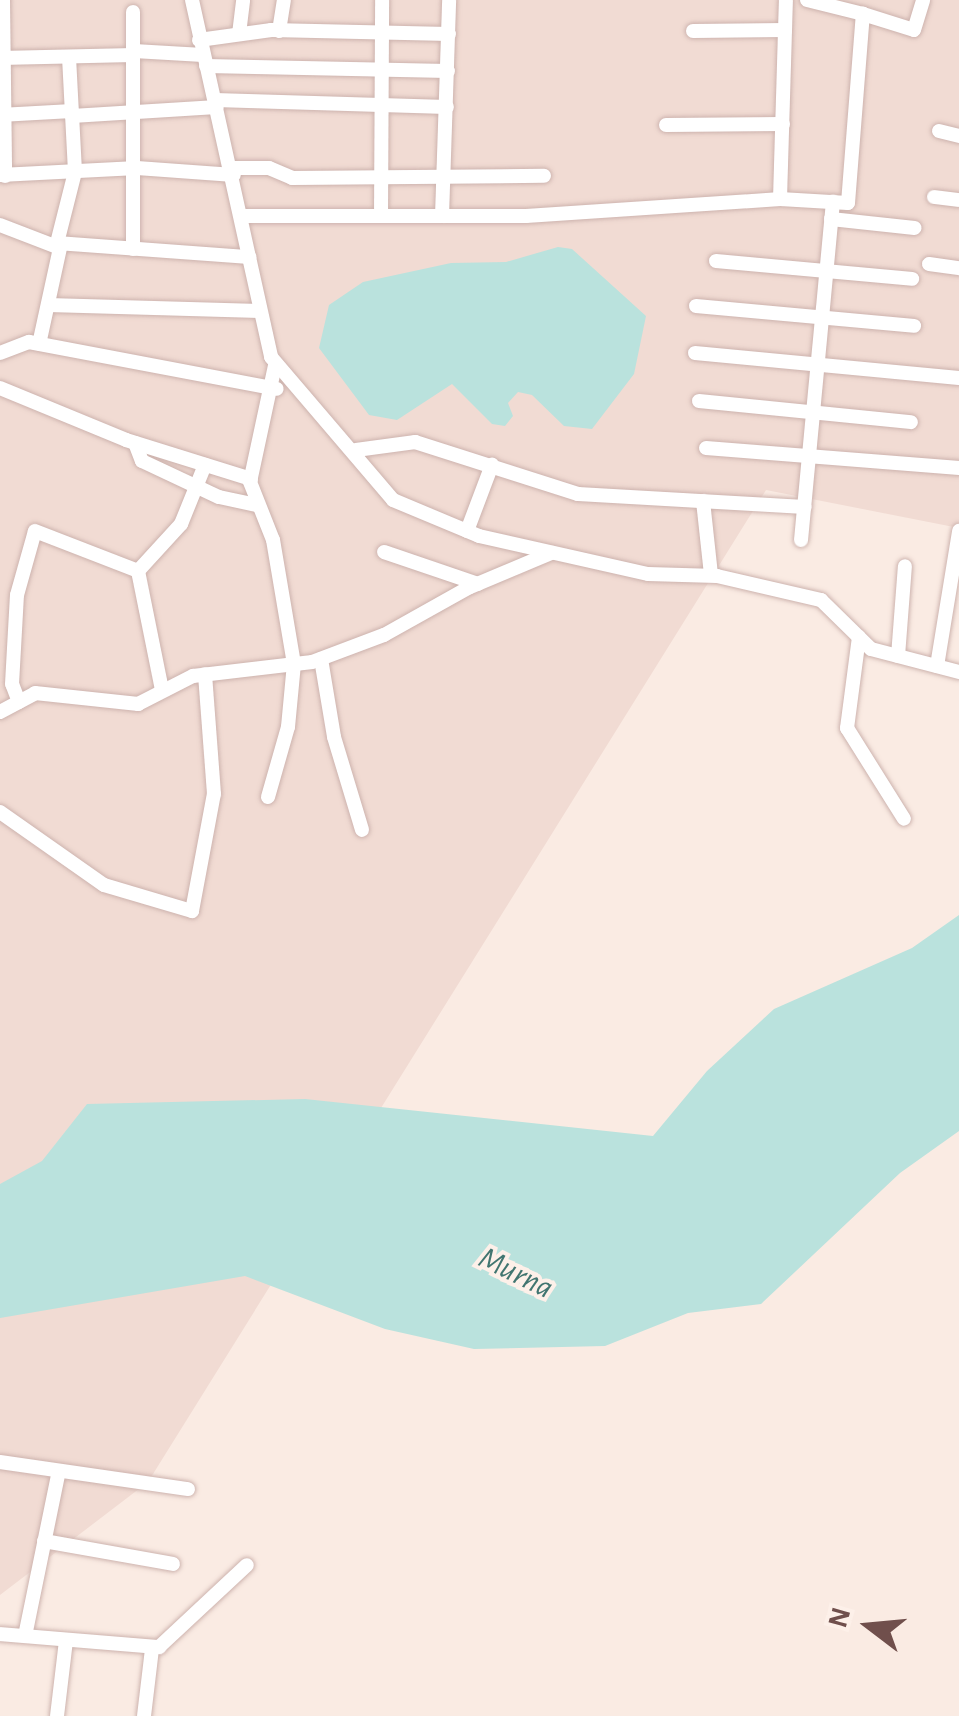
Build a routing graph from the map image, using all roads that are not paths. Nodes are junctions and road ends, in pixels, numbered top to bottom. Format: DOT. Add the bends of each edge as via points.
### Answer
graph roads {
  1 [pos="3,0"];
  2 [pos="192,0"];
  3 [pos="243,0"];
  4 [pos="284,0"];
  5 [pos="382,0"];
  6 [pos="450,0"];
  7 [pos="786,0"];
  8 [pos="806,0"];
  9 [pos="923,0"];
  10 [pos="133,12"];
  11 [pos="863,14"];
  12 [pos="785,30"];
  13 [pos="279,31"];
  14 [pos="694,31"];
  15 [pos="382,33"];
  16 [pos="239,34"];
  17 [pos="449,34"];
  18 [pos="134,53"];
  19 [pos="202,53"];
  20 [pos="69,56"];
  21 [pos="2,58"];
  22 [pos="381,69"];
  23 [pos="448,71"];
  24 [pos="216,104"];
  25 [pos="380,105"];
  26 [pos="447,107"];
  27 [pos="136,110"];
  28 [pos="72,114"];
  29 [pos="2,115"];
  30 [pos="783,124"];
  31 [pos="666,125"];
  32 [pos="939,131"];
  33 [pos="959,136"];
  34 [pos="138,168"];
  35 [pos="233,171"];
  36 [pos="75,172"];
  37 [pos="3,176"];
  38 [pos="445,176"];
  39 [pos="544,176"];
  40 [pos="379,177"];
  41 [pos="934,198"];
  42 [pos="780,199"];
  43 [pos="959,200"];
  44 [pos="833,202"];
  45 [pos="242,216"];
  46 [pos="381,216"];
  47 [pos="442,216"];
  48 [pos="831,219"];
  49 [pos="0,225"];
  50 [pos="915,228"];
  51 [pos="58,244"];
  52 [pos="132,249"];
  53 [pos="249,257"];
  54 [pos="716,261"];
  55 [pos="929,264"];
  56 [pos="959,268"];
  57 [pos="826,271"];
  58 [pos="912,279"];
  59 [pos="48,305"];
  60 [pos="696,306"];
  61 [pos="260,311"];
  62 [pos="822,317"];
  63 [pos="914,326"];
  64 [pos="39,344"];
  65 [pos="0,353"];
  66 [pos="696,354"];
  67 [pos="818,362"];
  68 [pos="275,365"];
  69 [pos="959,378"];
  70 [pos="0,388"];
  71 [pos="269,388"];
  72 [pos="294,389"];
  73 [pos="698,401"];
  74 [pos="814,411"];
  75 [pos="910,422"];
  76 [pos="135,443"];
  77 [pos="706,448"];
  78 [pos="356,450"];
  79 [pos="809,458"];
  80 [pos="205,465"];
  81 [pos="492,465"];
  82 [pos="959,468"];
  83 [pos="250,479"];
  84 [pos="197,486"];
  85 [pos="703,501"];
  86 [pos="258,504"];
  87 [pos="804,507"];
  88 [pos="467,531"];
  89 [pos="959,531"];
  90 [pos="802,540"];
  91 [pos="384,552"];
  92 [pos="553,553"];
  93 [pos="905,566"];
  94 [pos="138,571"];
  95 [pos="711,576"];
  96 [pos="478,584"];
  97 [pos="859,637"];
  98 [pos="898,656"];
  99 [pos="321,658"];
  100 [pos="294,664"];
  101 [pos="938,666"];
  102 [pos="959,672"];
  103 [pos="205,674"];
  104 [pos="162,690"];
  105 [pos="19,702"];
  106 [pos="0,712"];
  107 [pos="268,796"];
  108 [pos="0,812"];
  109 [pos="904,819"];
  110 [pos="362,830"];
  111 [pos="0,1462"];
  112 [pos="59,1471"];
  113 [pos="188,1489"];
  114 [pos="44,1540"];
  115 [pos="174,1564"];
  116 [pos="247,1565"];
  117 [pos="0,1634"];
  118 [pos="24,1636"];
  119 [pos="66,1641"];
  120 [pos="152,1649"];
  121 [pos="57,1716"];
  122 [pos="144,1716"];
  1 -- 21 [label="street"];
  2 -- 19 [label="street"];
  3 -- 16 [label="street"];
  4 -- 13 [label="street"];
  5 -- 15 [label="street"];
  6 -- 17 [label="street"];
  7 -- 12 [label="street"];
  8 -- 11 [label="street"];
  9 -- 11 [label="street" via="914,30"];
  10 -- 18 [label="street"];
  11 -- 44 [label="street" via="848,203"];
  12 -- 14 [label="street"];
  12 -- 30 [label="street"];
  13 -- 15 [label="street"];
  13 -- 16 [label="street"];
  15 -- 17 [label="street"];
  15 -- 22 [label="street"];
  16 -- 19 [label="street"];
  17 -- 23 [label="street"];
  18 -- 19 [label="street"];
  18 -- 20 [label="street"];
  18 -- 27 [label="street"];
  19 -- 22 [label="street"];
  19 -- 24 [label="street"];
  20 -- 21 [label="street"];
  20 -- 28 [label="street"];
  21 -- 29 [label="street"];
  22 -- 23 [label="street"];
  22 -- 25 [label="street"];
  23 -- 26 [label="street"];
  24 -- 25 [label="street"];
  24 -- 27 [label="street"];
  24 -- 35 [label="street"];
  25 -- 26 [label="street"];
  25 -- 40 [label="street"];
  26 -- 38 [label="street"];
  27 -- 28 [label="street"];
  27 -- 34 [label="street"];
  28 -- 29 [label="street"];
  28 -- 36 [label="street"];
  29 -- 37 [label="street"];
  30 -- 31 [label="street"];
  30 -- 42 [label="street"];
  32 -- 33 [label="street"];
  34 -- 35 [label="street"];
  34 -- 36 [label="street"];
  34 -- 52 [label="street"];
  35 -- 40 [label="street"];
  35 -- 45 [label="street"];
  36 -- 37 [label="street"];
  36 -- 51 [label="street"];
  38 -- 39 [label="street"];
  38 -- 40 [label="street"];
  38 -- 47 [label="street"];
  40 -- 46 [label="street"];
  41 -- 43 [label="street"];
  42 -- 44 [label="street"];
  42 -- 47 [label="street"];
  44 -- 48 [label="street"];
  45 -- 46 [label="street"];
  45 -- 53 [label="street"];
  46 -- 47 [label="street"];
  48 -- 50 [label="street"];
  48 -- 57 [label="street"];
  49 -- 51 [label="street"];
  51 -- 52 [label="street"];
  51 -- 59 [label="street"];
  52 -- 53 [label="street"];
  53 -- 61 [label="street"];
  54 -- 57 [label="street"];
  55 -- 56 [label="street"];
  57 -- 58 [label="street"];
  57 -- 62 [label="street"];
  59 -- 61 [label="street"];
  59 -- 64 [label="street"];
  60 -- 62 [label="street"];
  61 -- 68 [label="street"];
  62 -- 63 [label="street"];
  62 -- 67 [label="street"];
  64 -- 65 [label="street" via="18,343"];
  64 -- 71 [label="street"];
  66 -- 67 [label="street"];
  67 -- 69 [label="street"];
  67 -- 74 [label="street"];
  68 -- 71 [label="street"];
  68 -- 72 [label="street"];
  70 -- 76 [label="street"];
  71 -- 72 [label="street"];
  71 -- 83 [label="street"];
  72 -- 78 [label="street"];
  73 -- 74 [label="street"];
  74 -- 75 [label="street"];
  74 -- 79 [label="street"];
  76 -- 80 [label="street"];
  76 -- 84 [label="street" via="142,461"];
  77 -- 79 [label="street"];
  78 -- 81 [label="street" via="415,442"];
  78 -- 88 [label="street" via="393,500"];
  79 -- 82 [label="street"];
  79 -- 87 [label="street"];
  80 -- 83 [label="street"];
  80 -- 84 [label="street"];
  81 -- 85 [label="street" via="578,494"];
  81 -- 88 [label="street"];
  83 -- 86 [label="street"];
  84 -- 86 [label="street"];
  84 -- 94 [label="street" via="163,550"];
  85 -- 87 [label="street"];
  85 -- 95 [label="street"];
  86 -- 100 [label="street" via="273,540"];
  87 -- 90 [label="street"];
  88 -- 92 [label="street"];
  89 -- 101 [label="street"];
  91 -- 96 [label="street"];
  92 -- 95 [label="street" via="648,574"];
  92 -- 96 [label="street"];
  93 -- 98 [label="street"];
  94 -- 104 [label="street"];
  94 -- 105 [label="street" via="39,531 32,534 14,628 12,684"];
  95 -- 97 [label="street" via="826,602"];
  96 -- 99 [label="street" via="388,633"];
  97 -- 98 [label="street" via="871,649"];
  97 -- 109 [label="street" via="847,728"];
  98 -- 101 [label="street"];
  99 -- 100 [label="street"];
  99 -- 110 [label="street" via="334,737"];
  100 -- 103 [label="street"];
  100 -- 107 [label="street" via="288,727"];
  101 -- 102 [label="street"];
  103 -- 104 [label="street"];
  103 -- 108 [label="street" via="214,794 192,911 104,885"];
  104 -- 105 [label="street" via="134,704 38,693"];
  105 -- 106 [label="street"];
  111 -- 112 [label="street"];
  112 -- 113 [label="street"];
  112 -- 114 [label="street"];
  114 -- 115 [label="street"];
  114 -- 118 [label="street"];
  116 -- 120 [label="street"];
  117 -- 118 [label="street"];
  118 -- 119 [label="street"];
  119 -- 120 [label="street"];
  119 -- 121 [label="street"];
  120 -- 122 [label="street"];
}
